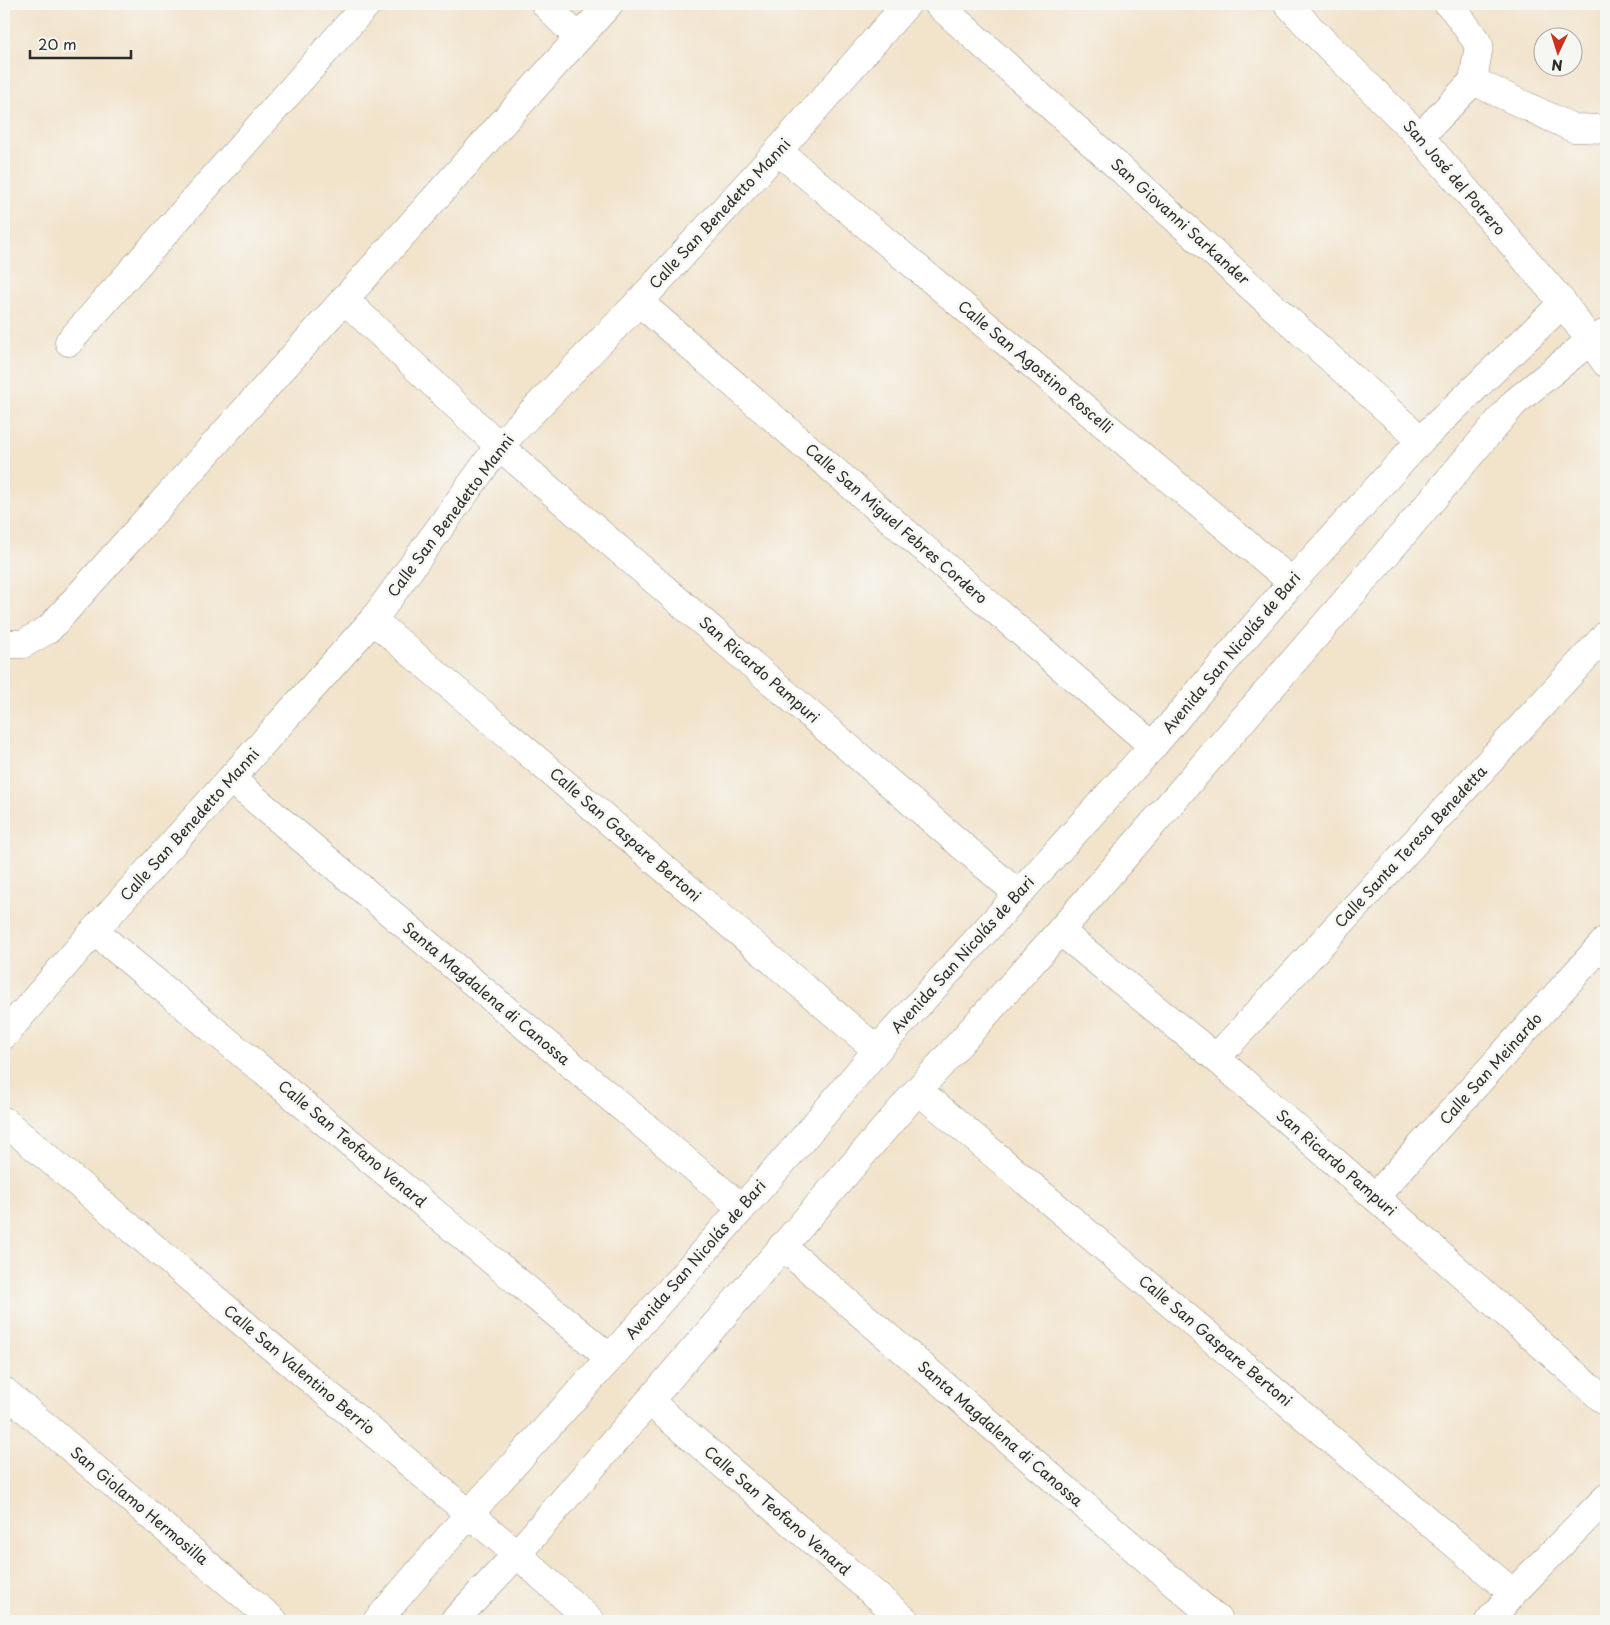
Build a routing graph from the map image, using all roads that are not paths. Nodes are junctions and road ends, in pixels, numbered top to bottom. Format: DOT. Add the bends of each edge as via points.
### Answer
graph roads {
  1 [pos="367,4"];
  2 [pos="545,4"];
  3 [pos="608,4"];
  4 [pos="907,4"];
  5 [pos="938,4"];
  6 [pos="1288,4"];
  7 [pos="1448,4"];
  8 [pos="578,38"];
  9 [pos="1473,81"];
  10 [pos="1606,129"];
  11 [pos="1420,137"];
  12 [pos="778,151"];
  13 [pos="344,299"];
  14 [pos="639,302"];
  15 [pos="1563,303"];
  16 [pos="1599,337"];
  17 [pos="69,342"];
  18 [pos="1606,364"];
  19 [pos="1421,440"];
  20 [pos="499,446"];
  21 [pos="1292,582"];
  22 [pos="373,620"];
  23 [pos="1606,635"];
  24 [pos="4,644"];
  25 [pos="1153,746"];
  26 [pos="231,779"];
  27 [pos="1018,894"];
  28 [pos="94,930"];
  29 [pos="1060,931"];
  30 [pos="1606,940"];
  31 [pos="4,1036"];
  32 [pos="877,1050"];
  33 [pos="1216,1058"];
  34 [pos="918,1090"];
  35 [pos="4,1121"];
  36 [pos="1375,1197"];
  37 [pos="742,1208"];
  38 [pos="782,1246"];
  39 [pos="610,1358"];
  40 [pos="4,1391"];
  41 [pos="649,1401"];
  42 [pos="1606,1402"];
  43 [pos="1606,1498"];
  44 [pos="469,1514"];
  45 [pos="517,1554"];
  46 [pos="1513,1593"];
  47 [pos="274,1621"];
  48 [pos="377,1621"];
  49 [pos="454,1621"];
  50 [pos="591,1621"];
  51 [pos="906,1621"];
  52 [pos="1219,1621"];
  53 [pos="1490,1621"];
  1 -- 17 [label="street"];
  2 -- 8 [label="street"];
  3 -- 8 [label="street"];
  4 -- 12 [label="street, Calle San Benedetto Manni"];
  5 -- 19 [label="street, San Giovanni Sarkander"];
  6 -- 11 [label="street, San José del Potrero"];
  7 -- 9 [label="street" via="1479,46"];
  8 -- 13 [label="street"];
  9 -- 10 [label="street" via="1573,128"];
  9 -- 11 [label="street"];
  11 -- 15 [label="street, San José del Potrero"];
  12 -- 14 [label="street, Calle San Benedetto Manni"];
  12 -- 21 [label="street, Calle San Agostino Roscelli"];
  13 -- 20 [label="street, San Ricardo Pampuri"];
  13 -- 24 [label="street" via="49,629 23,644"];
  14 -- 20 [label="street, Calle San Benedetto Manni"];
  14 -- 25 [label="street, Calle San Miguel Febres Cordero"];
  15 -- 16 [label="street, San José del Potrero"];
  15 -- 19 [label="street, Avenida San Nicolás de Bari"];
  16 -- 18 [label="street, San José del Potrero"];
  16 -- 29 [label="street" via="1514,403"];
  19 -- 21 [label="street, Avenida San Nicolás de Bari"];
  20 -- 22 [label="street, Calle San Benedetto Manni"];
  20 -- 27 [label="street, San Ricardo Pampuri"];
  21 -- 25 [label="street, Avenida San Nicolás de Bari"];
  22 -- 26 [label="street, Calle San Benedetto Manni"];
  22 -- 32 [label="street, Calle San Gaspare Bertoni"];
  23 -- 33 [label="street, Calle Santa Teresa Benedetta"];
  25 -- 27 [label="street, Avenida San Nicolás de Bari"];
  26 -- 28 [label="street, Calle San Benedetto Manni"];
  26 -- 37 [label="street, Santa Magdalena di Canossa"];
  27 -- 32 [label="street, Avenida San Nicolás de Bari"];
  28 -- 31 [label="street, Calle San Benedetto Manni"];
  28 -- 39 [label="street, Calle San Teofano Venard"];
  29 -- 33 [label="street, San Ricardo Pampuri"];
  29 -- 34 [label="street"];
  30 -- 36 [label="street, Calle San Meinardo"];
  32 -- 37 [label="street, Avenida San Nicolás de Bari"];
  33 -- 36 [label="street, San Ricardo Pampuri"];
  34 -- 38 [label="street"];
  34 -- 46 [label="street, Calle San Gaspare Bertoni"];
  35 -- 44 [label="street, Calle San Valentino Berrio"];
  36 -- 42 [label="street, San Ricardo Pampuri"];
  37 -- 39 [label="street, Avenida San Nicolás de Bari"];
  38 -- 41 [label="street"];
  38 -- 52 [label="street, Santa Magdalena di Canossa"];
  39 -- 44 [label="street, Avenida San Nicolás de Bari"];
  40 -- 47 [label="street, San Giolamo Hermosilla"];
  41 -- 45 [label="street"];
  41 -- 51 [label="street, Calle San Teofano Venard"];
  43 -- 46 [label="street"];
  44 -- 45 [label="street, Calle San Valentino Berrio"];
  44 -- 48 [label="street, Avenida San Nicolás de Bari"];
  45 -- 49 [label="street"];
  45 -- 50 [label="street, Calle San Valentino Berrio"];
  46 -- 53 [label="street"];
}
